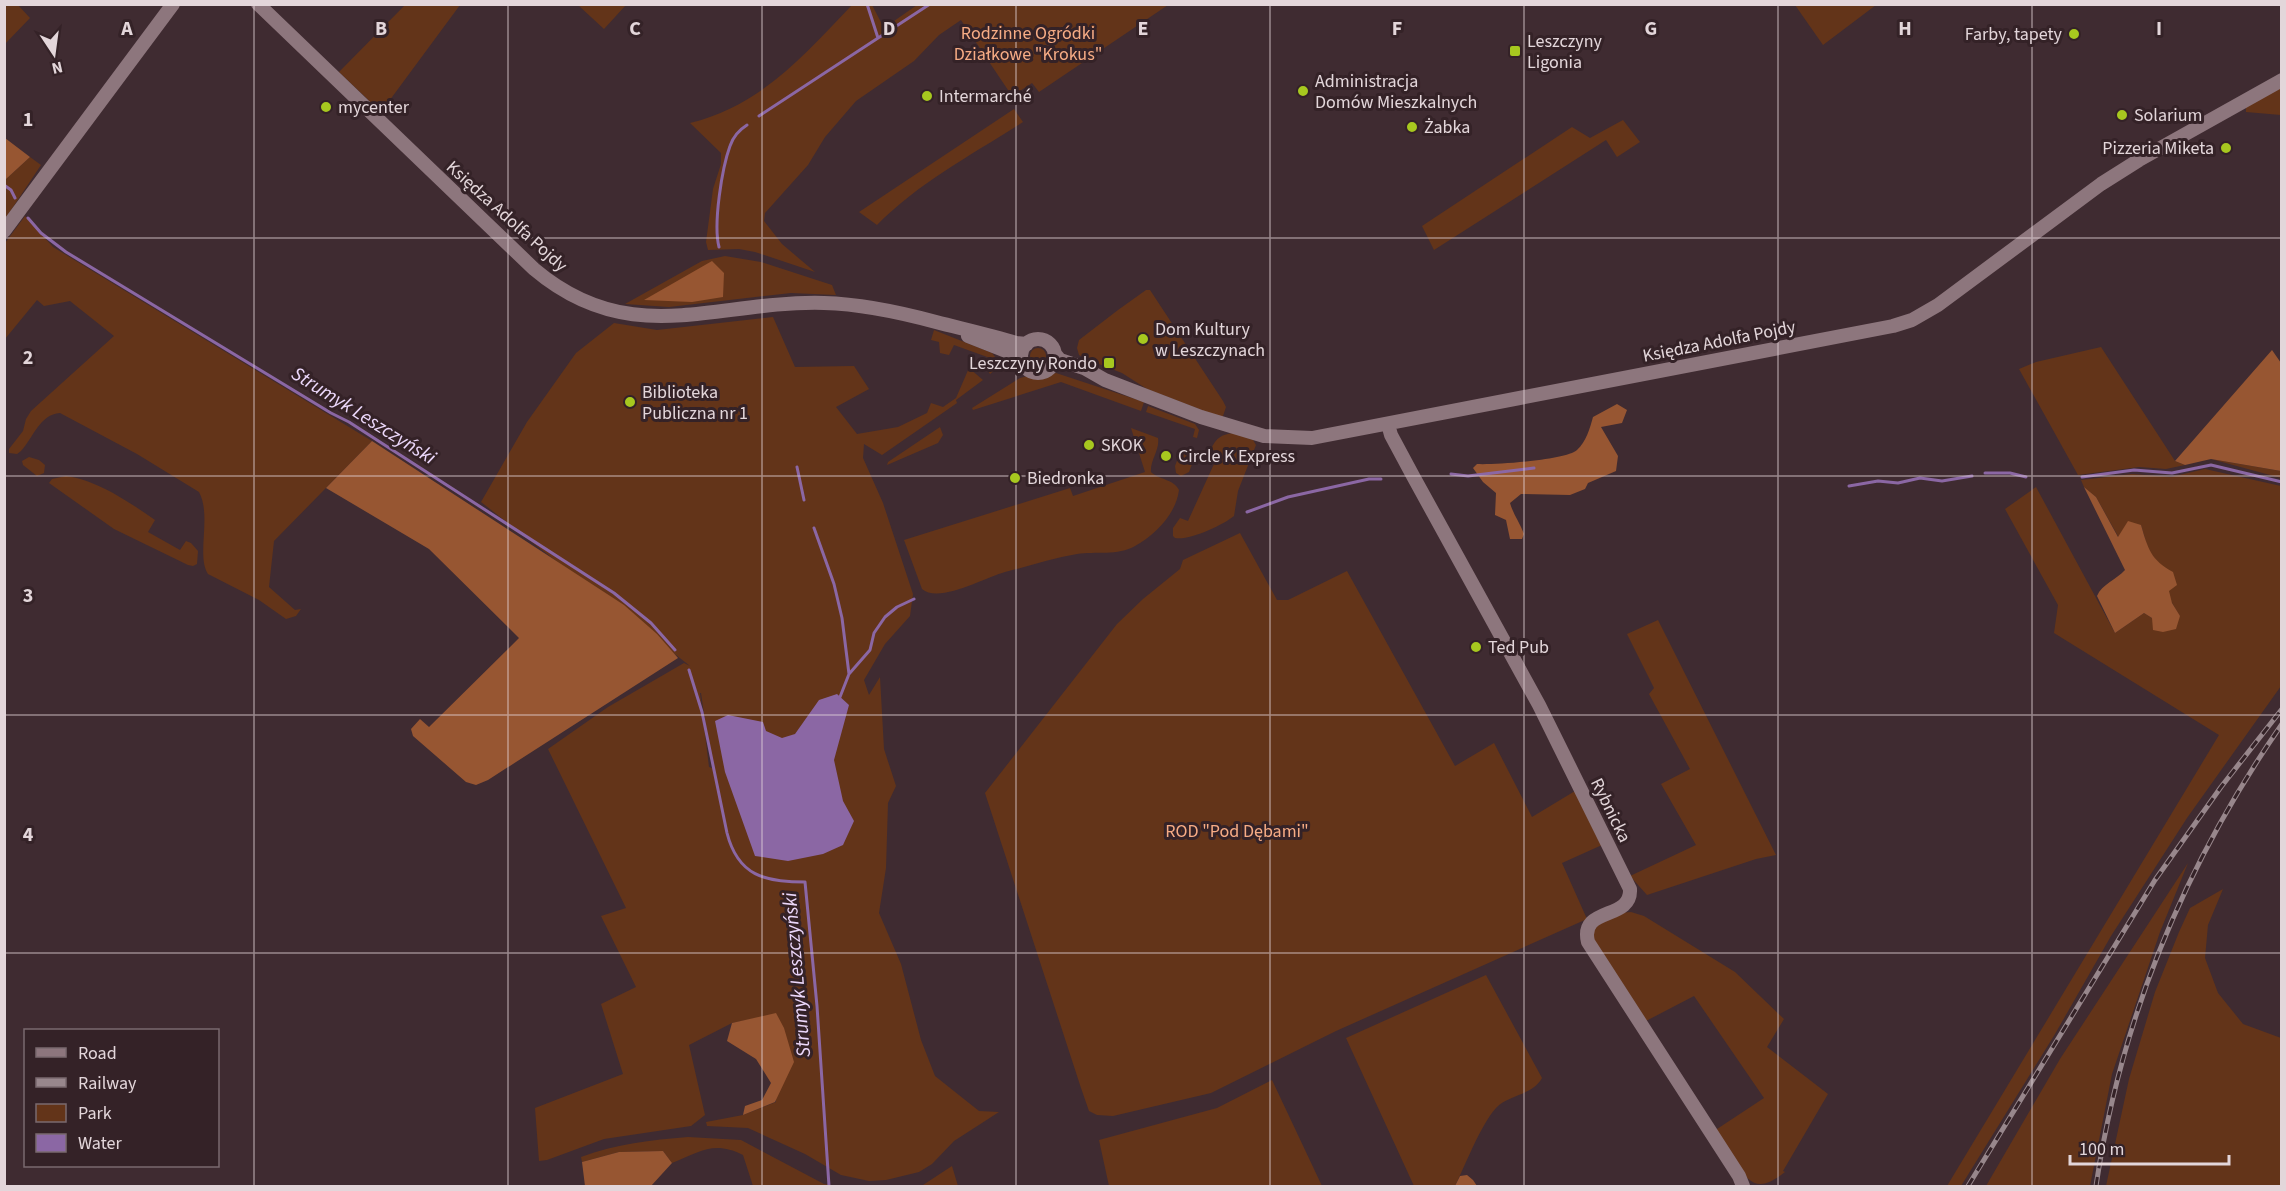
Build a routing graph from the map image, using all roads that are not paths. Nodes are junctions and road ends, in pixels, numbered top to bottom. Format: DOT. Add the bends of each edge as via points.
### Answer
graph roads {
  1 [pos="173,4"];
  2 [pos="258,4"];
  3 [pos="2282,80"];
  4 [pos="4,231"];
  5 [pos="1024,350"];
  6 [pos="1055,354"];
  7 [pos="1049,369"];
  8 [pos="1105,380"];
  9 [pos="1388,424"];
  10 [pos="1743,1186"];
  1 -- 4 [label="street"];
  2 -- 5 [label="street, Księdza Adolfa Pojdy" via="534,269 578,299 608,310 650,317 795,303 880,308"];
  3 -- 9 [label="street, Księdza Adolfa Pojdy" via="2107,180 1945,301 1912,320"];
  5 -- 6 [label="street" via="1036,340 1045,341"];
  5 -- 7 [label="street" via="1024,366 1032,372"];
  6 -- 7 [label="street"];
  6 -- 8 [label="street, Księdza Adolfa Pojdy" via="1060,360"];
  7 -- 8 [label="street, Księdza Adolfa Pojdy"];
  8 -- 9 [label="street, Księdza Adolfa Pojdy" via="1201,417 1264,436 1312,438"];
  9 -- 10 [label="street, Rybnicka" via="1539,705 1629,886 1630,895 1624,905 1589,925 1588,942"];
}
